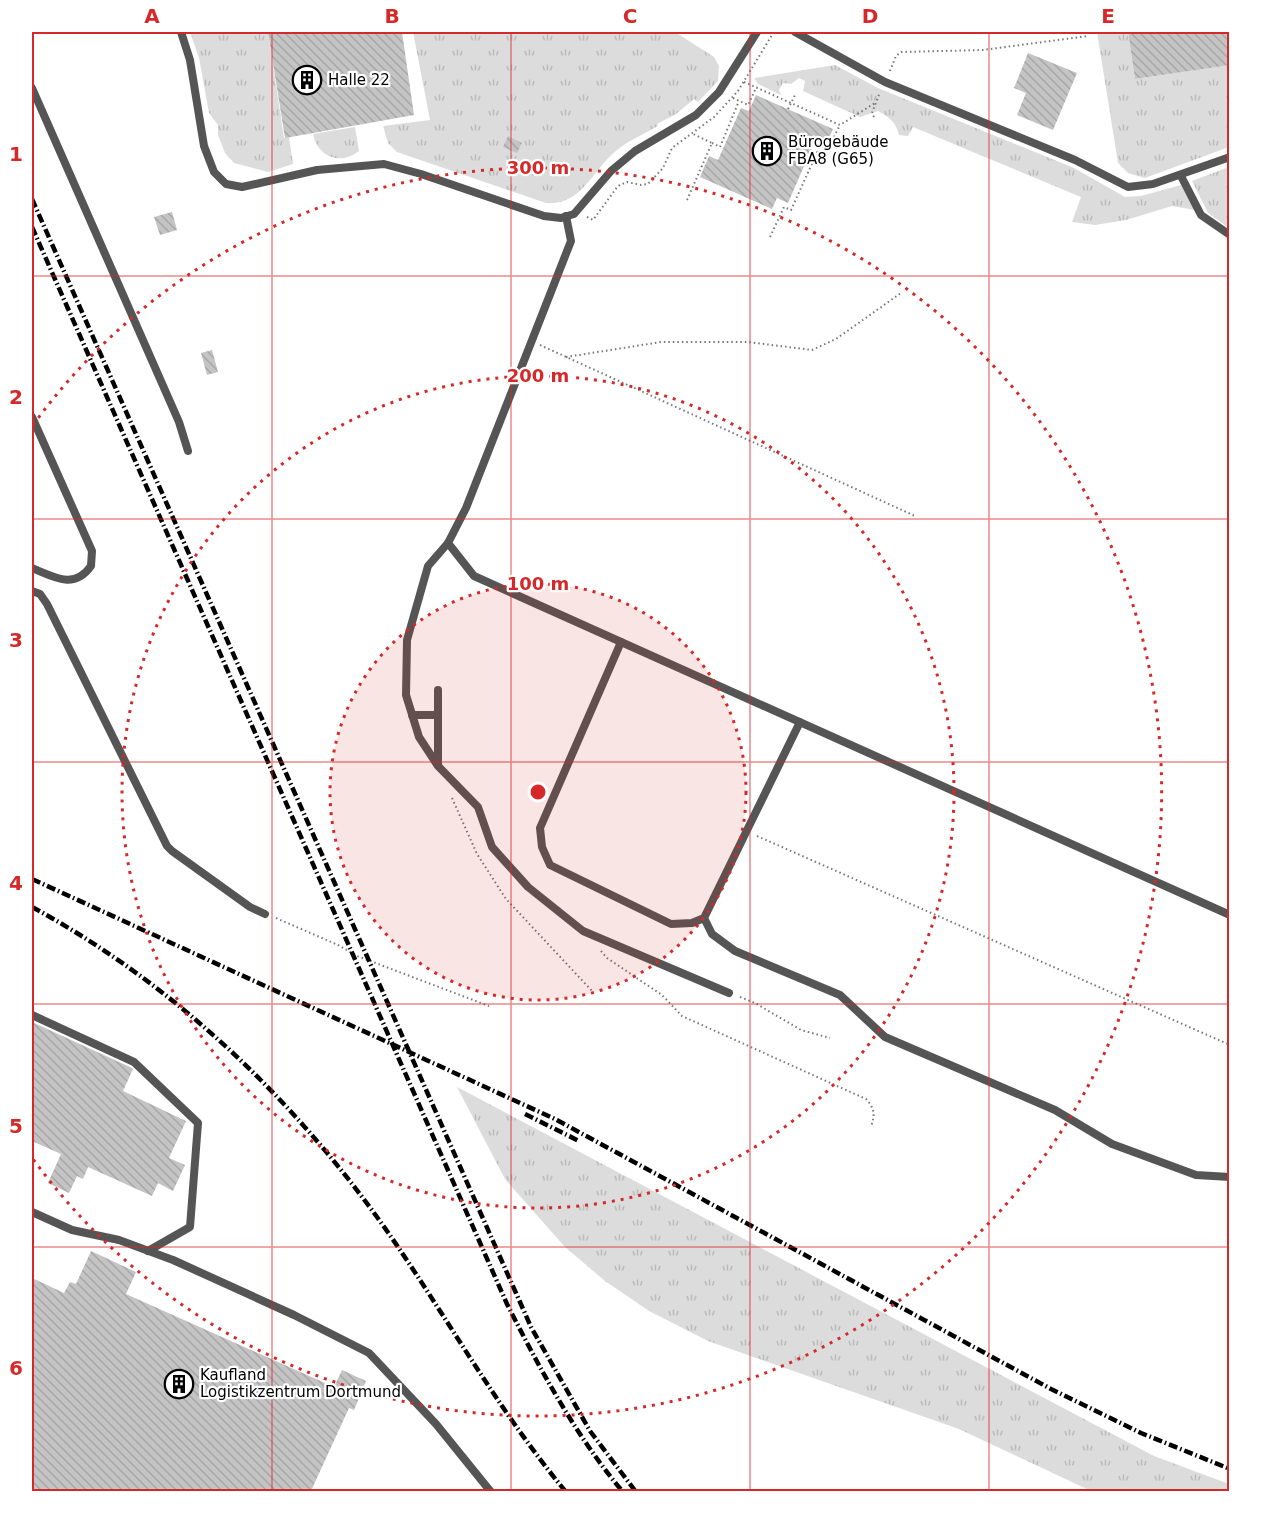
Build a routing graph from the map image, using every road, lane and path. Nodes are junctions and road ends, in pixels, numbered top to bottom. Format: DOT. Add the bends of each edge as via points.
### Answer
graph roads {
  1 [pos="181,32"];
  2 [pos="757,32"];
  3 [pos="795,32"];
  4 [pos="806,34"];
  5 [pos="772,35"];
  6 [pos="1088,36"];
  7 [pos="744,82"];
  8 [pos="885,82"];
  9 [pos="32,88"];
  10 [pos="756,88"];
  11 [pos="796,93"];
  12 [pos="735,99"];
  13 [pos="739,101"];
  14 [pos="875,103"];
  15 [pos="791,104"];
  16 [pos="788,109"];
  17 [pos="874,117"];
  18 [pos="683,122"];
  19 [pos="840,125"];
  20 [pos="694,134"];
  21 [pos="712,143"];
  22 [pos="828,149"];
  23 [pos="846,157"];
  24 [pos="1230,157"];
  25 [pos="1181,176"];
  26 [pos="687,200"];
  27 [pos="576,212"];
  28 [pos="567,216"];
  29 [pos="1230,235"];
  30 [pos="770,237"];
  31 [pos="901,293"];
  32 [pos="532,342"];
  33 [pos="566,357"];
  34 [pos="32,417"];
  35 [pos="188,451"];
  36 [pos="915,516"];
  37 [pos="448,543"];
  38 [pos="32,568"];
  39 [pos="32,591"];
  40 [pos="621,642"];
  41 [pos="438,690"];
  42 [pos="412,715"];
  43 [pos="438,715"];
  44 [pos="800,722"];
  45 [pos="438,766"];
  46 [pos="451,795"];
  47 [pos="746,831"];
  48 [pos="265,914"];
  49 [pos="1230,915"];
  50 [pos="704,918"];
  51 [pos="583,931"];
  52 [pos="593,992"];
  53 [pos="729,993"];
  54 [pos="489,1006"];
  55 [pos="32,1015"];
  56 [pos="830,1038"];
  57 [pos="1230,1045"];
  58 [pos="870,1127"];
  59 [pos="1230,1177"];
  60 [pos="32,1212"];
  61 [pos="148,1251"];
  62 [pos="491,1491"];
  1 -- 28 [label="lane" via="190,60 204,146 214,172 226,184 242,187 317,170 384,164 544,216"];
  2 -- 18 [label="lane" via="719,92"];
  3 -- 4 [label="lane"];
  4 -- 8 [label="lane"];
  5 -- 7 [label="path"];
  6 -- 8 [label="path" via="983,50 901,52"];
  7 -- 10 [label="path"];
  7 -- 20 [label="path"];
  8 -- 14 [label="path"];
  8 -- 25 [label="lane" via="1075,160 1128,187"];
  9 -- 35 [label="lane" via="179,422"];
  10 -- 13 [label="path" via="748,105"];
  10 -- 15 [label="path"];
  11 -- 15 [label="path"];
  12 -- 13 [label="path"];
  13 -- 21 [label="path" via="720,147"];
  14 -- 17 [label="path"];
  14 -- 19 [label="path"];
  15 -- 16 [label="path"];
  15 -- 19 [label="path"];
  18 -- 20 [label="path"];
  18 -- 27 [label="lane" via="635,151 611,171"];
  19 -- 22 [label="path"];
  20 -- 21 [label="path"];
  20 -- 27 [label="path" via="672,148 663,168 648,184 627,182 618,186 593,220"];
  21 -- 26 [label="path"];
  22 -- 23 [label="path"];
  22 -- 30 [label="path" via="820,146 791,210 784,207"];
  24 -- 25 [label="lane"];
  25 -- 29 [label="lane" via="1201,215"];
  27 -- 28 [label="lane"];
  28 -- 32 [label="lane" via="571,241"];
  31 -- 33 [label="path" via="836,339 812,350 748,342 661,342"];
  32 -- 33 [label="path"];
  32 -- 37 [label="lane" via="466,508"];
  33 -- 36 [label="path"];
  34 -- 38 [label="lane" via="92,551 91,566 77,579 65,581"];
  37 -- 40 [label="lane" via="474,576"];
  37 -- 42 [label="lane" via="428,566 407,640 406,695"];
  39 -- 48 [label="lane" via="47,604 167,846"];
  40 -- 44 [label="lane"];
  40 -- 50 [label="lane" via="540,828 542,847 550,865 671,924"];
  41 -- 43 [label="lane"];
  42 -- 43 [label="lane"];
  42 -- 45 [label="lane" via="419,737"];
  43 -- 45 [label="lane"];
  44 -- 47 [label="lane"];
  44 -- 49 [label="lane"];
  45 -- 51 [label="lane" via="478,807 492,847 528,887"];
  46 -- 52 [label="path" via="477,854 506,899"];
  47 -- 50 [label="lane"];
  47 -- 57 [label="path"];
  48 -- 54 [label="path" via="357,956"];
  50 -- 59 [label="lane" via="712,934 735,951 840,995 885,1037 1055,1110 1112,1144 1196,1175"];
  51 -- 53 [label="lane"];
  51 -- 58 [label="path" via="607,958 662,995 682,1016 866,1099 875,1115"];
  53 -- 56 [label="path" via="801,1030"];
  55 -- 61 [label="lane" via="134,1062 198,1123 190,1227"];
  60 -- 61 [label="lane" via="72,1230"];
  61 -- 62 [label="lane" via="294,1314 369,1353 436,1424"];
}
